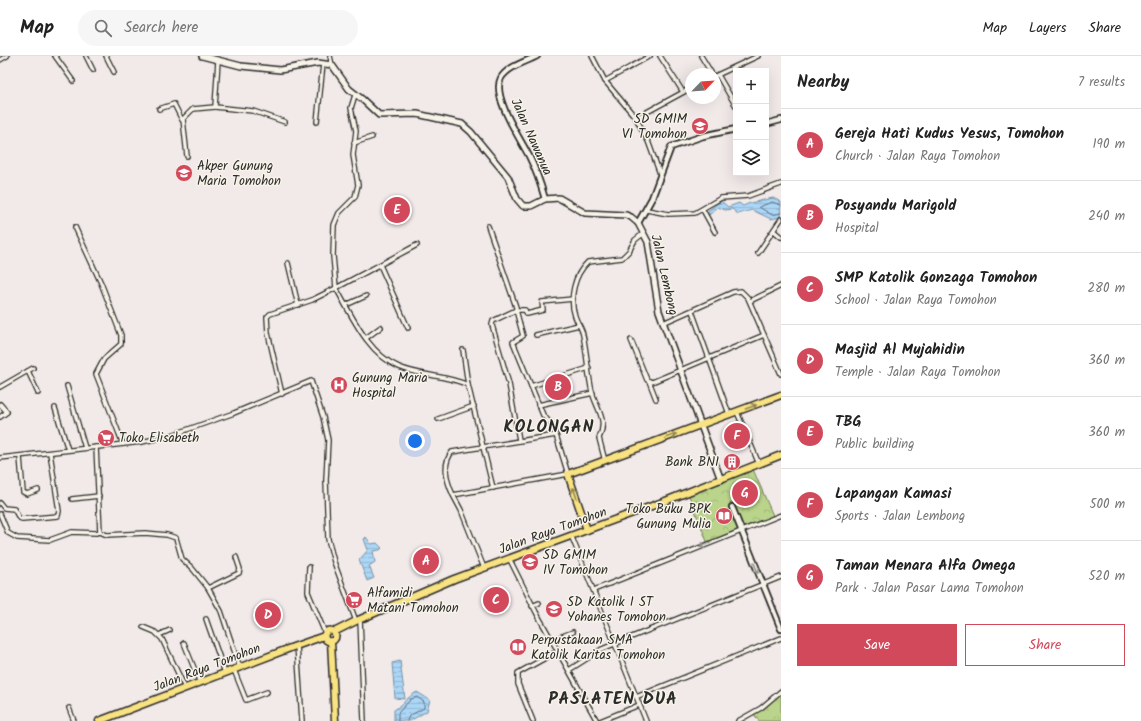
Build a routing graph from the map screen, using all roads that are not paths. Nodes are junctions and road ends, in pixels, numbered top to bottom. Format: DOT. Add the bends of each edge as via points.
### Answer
graph roads {
  1 [pos="7,56"];
  2 [pos="56,56"];
  3 [pos="86,56"];
  4 [pos="106,56"];
  5 [pos="202,56"];
  6 [pos="330,56"];
  7 [pos="537,56"];
  8 [pos="592,56"];
  9 [pos="650,56"];
  10 [pos="660,56"];
  11 [pos="701,56"];
  12 [pos="758,56"];
  13 [pos="748,58"];
  14 [pos="0,60"];
  15 [pos="218,61"];
  16 [pos="323,64"];
  17 [pos="332,65"];
  18 [pos="708,68"];
  19 [pos="92,70"];
  20 [pos="114,72"];
  21 [pos="721,73"];
  22 [pos="605,81"];
  23 [pos="73,82"];
  24 [pos="721,82"];
  25 [pos="683,92"];
  26 [pos="355,95"];
  27 [pos="735,104"];
  28 [pos="215,107"];
  29 [pos="159,109"];
  30 [pos="636,118"];
  31 [pos="182,120"];
  32 [pos="781,120"];
  33 [pos="285,122"];
  34 [pos="317,122"];
  35 [pos="769,123"];
  36 [pos="733,130"];
  37 [pos="372,137"];
  38 [pos="354,143"];
  39 [pos="187,156"];
  40 [pos="660,174"];
  41 [pos="780,185"];
  42 [pos="546,199"];
  43 [pos="647,210"];
  44 [pos="703,210"];
  45 [pos="781,219"];
  46 [pos="638,223"];
  47 [pos="488,226"];
  48 [pos="75,227"];
  49 [pos="774,231"];
  50 [pos="715,232"];
  51 [pos="644,233"];
  52 [pos="781,237"];
  53 [pos="417,245"];
  54 [pos="758,253"];
  55 [pos="288,263"];
  56 [pos="380,265"];
  57 [pos="781,286"];
  58 [pos="336,288"];
  59 [pos="366,296"];
  60 [pos="573,299"];
  61 [pos="750,301"];
  62 [pos="298,305"];
  63 [pos="346,305"];
  64 [pos="516,310"];
  65 [pos="692,311"];
  66 [pos="663,323"];
  67 [pos="579,325"];
  68 [pos="381,327"];
  69 [pos="408,328"];
  70 [pos="536,335"];
  71 [pos="764,335"];
  72 [pos="366,338"];
  73 [pos="631,340"];
  74 [pos="463,350"];
  75 [pos="710,358"];
  76 [pos="33,368"];
  77 [pos="589,368"];
  78 [pos="682,370"];
  79 [pos="28,371"];
  80 [pos="781,374"];
  81 [pos="648,381"];
  82 [pos="468,385"];
  83 [pos="67,386"];
  84 [pos="530,386"];
  85 [pos="0,387"];
  86 [pos="38,393"];
  87 [pos="593,393"];
  88 [pos="282,394"];
  89 [pos="781,396"];
  90 [pos="656,399"];
  91 [pos="0,404"];
  92 [pos="538,405"];
  93 [pos="474,406"];
  94 [pos="55,408"];
  95 [pos="737,412"];
  96 [pos="729,414"];
  97 [pos="0,417"];
  98 [pos="438,419"];
  99 [pos="702,426"];
  100 [pos="556,435"];
  101 [pos="519,440"];
  102 [pos="123,444"];
  103 [pos="484,446"];
  104 [pos="96,447"];
  105 [pos="85,448"];
  106 [pos="68,450"];
  107 [pos="50,453"];
  108 [pos="781,455"];
  109 [pos="20,457"];
  110 [pos="0,458"];
  111 [pos="605,461"];
  112 [pos="759,464"];
  113 [pos="568,474"];
  114 [pos="721,480"];
  115 [pos="493,488"];
  116 [pos="38,490"];
  117 [pos="453,495"];
  118 [pos="99,496"];
  119 [pos="72,499"];
  120 [pos="0,504"];
  121 [pos="732,507"];
  122 [pos="0,514"];
  123 [pos="781,515"];
  124 [pos="587,530"];
  125 [pos="741,531"];
  126 [pos="100,532"];
  127 [pos="572,535"];
  128 [pos="236,557"];
  129 [pos="509,558"];
  130 [pos="309,567"];
  131 [pos="484,568"];
  132 [pos="781,577"];
  133 [pos="762,584"];
  134 [pos="208,588"];
  135 [pos="594,590"];
  136 [pos="539,602"];
  137 [pos="532,606"];
  138 [pos="206,619"];
  139 [pos="358,620"];
  140 [pos="144,627"];
  141 [pos="781,629"];
  142 [pos="170,630"];
  143 [pos="334,632"];
  144 [pos="573,632"];
  145 [pos="159,635"];
  146 [pos="324,635"];
  147 [pos="781,638"];
  148 [pos="552,640"];
  149 [pos="331,641"];
  150 [pos="184,643"];
  151 [pos="615,644"];
  152 [pos="297,645"];
  153 [pos="558,651"];
  154 [pos="237,669"];
  155 [pos="568,670"];
  156 [pos="225,673"];
  157 [pos="200,683"];
  158 [pos="184,688"];
  159 [pos="781,691"];
  160 [pos="267,692"];
  161 [pos="636,697"];
  162 [pos="639,704"];
  163 [pos="69,708"];
  164 [pos="102,720"];
  165 [pos="74,721"];
  166 [pos="302,721"];
  167 [pos="335,721"];
  168 [pos="364,721"];
  169 [pos="533,721"];
  170 [pos="598,721"];
  171 [pos="646,721"];
  172 [pos="738,721"];
  1 -- 14 [label="street"];
  2 -- 23 [label="street"];
  3 -- 19 [label="street"];
  4 -- 20 [label="street"];
  5 -- 15 [label="main road"];
  6 -- 17 [label="street"];
  7 -- 42 [label="street, Jalan Nawanua" via="502,76 500,92"];
  8 -- 22 [label="street"];
  9 -- 22 [label="street"];
  10 -- 25 [label="street"];
  11 -- 18 [label="street"];
  12 -- 13 [label="street"];
  13 -- 21 [label="street"];
  15 -- 16 [label="main road" via="280,70"];
  15 -- 28 [label="street"];
  16 -- 17 [label="main road"];
  16 -- 34 [label="street"];
  17 -- 26 [label="main road"];
  22 -- 30 [label="street"];
  24 -- 27 [label="street"];
  25 -- 30 [label="street"];
  26 -- 38 [label="street" via="351,108 356,131"];
  26 -- 42 [label="main road, Jalan Lembong" via="379,115 417,114 462,124 508,177 522,206 531,206"];
  28 -- 31 [label="street" via="193,109"];
  28 -- 33 [label="street" via="253,111"];
  29 -- 31 [label="street" via="174,104"];
  30 -- 40 [label="street"];
  31 -- 39 [label="street"];
  32 -- 35 [label="street"];
  36 -- 40 [label="street" via="673,145"];
  37 -- 38 [label="street"];
  38 -- 58 [label="street" via="353,155 358,190 350,203 338,213 334,225"];
  40 -- 43 [label="street"];
  41 -- 44 [label="street" via="748,196 722,198"];
  42 -- 46 [label="main road, Jalan Lembong" via="559,198 591,215 626,214"];
  43 -- 44 [label="street" via="668,214 695,213"];
  43 -- 46 [label="street"];
  44 -- 50 [label="street"];
  45 -- 49 [label="street"];
  46 -- 51 [label="main road, Jalan Lembong"];
  47 -- 64 [label="street" via="514,297"];
  48 -- 102 [label="street" via="101,282 121,335 121,344 104,358 96,374"];
  49 -- 52 [label="street"];
  49 -- 54 [label="street"];
  51 -- 60 [label="street" via="635,240 622,258 591,261 584,266 577,275"];
  51 -- 66 [label="main road, Jalan Lembong" via="648,242 657,302"];
  53 -- 56 [label="street"];
  55 -- 62 [label="street"];
  56 -- 58 [label="street"];
  56 -- 69 [label="street"];
  57 -- 61 [label="street"];
  58 -- 62 [label="street"];
  58 -- 63 [label="street"];
  59 -- 63 [label="street"];
  60 -- 64 [label="street" via="542,302 543,310 527,314 525,310"];
  60 -- 67 [label="street" via="574,315"];
  61 -- 65 [label="street" via="740,290"];
  61 -- 71 [label="street"];
  62 -- 88 [label="street" via="270,314 267,319"];
  63 -- 72 [label="street"];
  64 -- 84 [label="street" via="523,336 513,342"];
  64 -- 101 [label="street" via="493,321 492,325 509,384"];
  65 -- 66 [label="street"];
  65 -- 75 [label="street"];
  66 -- 78 [label="main road, Jalan Lembong"];
  67 -- 70 [label="street"];
  67 -- 77 [label="street" via="583,332"];
  68 -- 72 [label="street"];
  71 -- 75 [label="street"];
  71 -- 80 [label="street"];
  72 -- 82 [label="street" via="386,359 399,367"];
  73 -- 81 [label="street"];
  74 -- 82 [label="street"];
  75 -- 78 [label="street"];
  75 -- 96 [label="street"];
  76 -- 79 [label="street"];
  77 -- 84 [label="street"];
  77 -- 87 [label="street"];
  78 -- 81 [label="street" via="652,382"];
  78 -- 99 [label="main road, Jalan Lembong"];
  79 -- 85 [label="street"];
  79 -- 86 [label="street"];
  81 -- 90 [label="street"];
  82 -- 93 [label="street"];
  83 -- 105 [label="street"];
  84 -- 92 [label="street"];
  87 -- 92 [label="street"];
  87 -- 111 [label="street" via="603,425 599,438"];
  88 -- 102 [label="street" via="172,435"];
  88 -- 139 [label="street" via="312,381 328,440 328,539 334,562"];
  95 -- 89 [label="main road, one-way"];
  91 -- 97 [label="street" via="7,412"];
  92 -- 100 [label="street" via="545,420 553,426"];
  93 -- 98 [label="street"];
  93 -- 103 [label="street"];
  94 -- 106 [label="street"];
  95 -- 96 [label="main road"];
  95 -- 112 [label="street"];
  96 -- 99 [label="main road"];
  111 -- 99 [label="main road, one-way"];
  99 -- 114 [label="main road, Jalan Lembong"];
  100 -- 101 [label="street"];
  100 -- 113 [label="street"];
  101 -- 103 [label="street"];
  102 -- 104 [label="street"];
  103 -- 115 [label="street"];
  103 -- 117 [label="street" via="450,454 446,476"];
  104 -- 105 [label="street"];
  104 -- 118 [label="street"];
  105 -- 106 [label="street"];
  106 -- 107 [label="street"];
  107 -- 109 [label="street"];
  107 -- 120 [label="street" via="59,515 22,520 14,509 4,508"];
  108 -- 112 [label="main road, Jalan Raya Tomohon"];
  109 -- 110 [label="street"];
  109 -- 116 [label="street" via="23,492 27,494"];
  111 -- 113 [label="main road"];
  112 -- 114 [label="main road, Jalan Raya Tomohon"];
  113 -- 115 [label="street"];
  124 -- 113 [label="main road, one-way"];
  114 -- 124 [label="main road, Jalan Raya Tomohon"];
  115 -- 117 [label="street"];
  117 -- 131 [label="street"];
  118 -- 119 [label="street"];
  118 -- 126 [label="street"];
  121 -- 125 [label="street"];
  122 -- 126 [label="street" via="8,533 18,538 50,540 72,532"];
  123 -- 125 [label="street"];
  124 -- 127 [label="main road, Jalan Raya Tomohon"];
  125 -- 133 [label="street, one-way"];
  125 -- 135 [label="street, one-way"];
  126 -- 134 [label="street" via="106,535 145,533 174,537 178,541 182,559"];
  127 -- 129 [label="main road, Jalan Raya Tomohon"];
  127 -- 135 [label="street"];
  128 -- 134 [label="street" via="239,572"];
  129 -- 131 [label="main road, Jalan Raya Tomohon"];
  129 -- 137 [label="street"];
  130 -- 146 [label="street" via="308,592"];
  131 -- 139 [label="main road, Jalan Raya Tomohon"];
  132 -- 133 [label="street"];
  133 -- 141 [label="street"];
  133 -- 151 [label="street"];
  134 -- 154 [label="street" via="221,611"];
  135 -- 151 [label="street"];
  136 -- 137 [label="street"];
  137 -- 148 [label="street"];
  138 -- 156 [label="street"];
  139 -- 143 [label="main road, Jalan Raya Tomohon"];
  139 -- 168 [label="street"];
  140 -- 145 [label="street"];
  142 -- 145 [label="street"];
  143 -- 146 [label="main road, Jalan Raya Tomohon" via="328,630"];
  143 -- 149 [label="main road" via="335,638"];
  144 -- 148 [label="street"];
  145 -- 158 [label="street"];
  146 -- 149 [label="main road" via="326,640"];
  146 -- 152 [label="main road, Jalan Raya Tomohon"];
  147 -- 161 [label="street"];
  148 -- 153 [label="street"];
  149 -- 167 [label="main road"];
  150 -- 157 [label="street"];
  151 -- 155 [label="street" via="598,651"];
  151 -- 161 [label="street"];
  152 -- 154 [label="main road, Jalan Raya Tomohon"];
  152 -- 166 [label="street"];
  153 -- 155 [label="street"];
  153 -- 169 [label="street" via="518,673 518,684"];
  154 -- 156 [label="main road, Jalan Raya Tomohon"];
  154 -- 160 [label="street" via="246,700"];
  155 -- 170 [label="street"];
  156 -- 157 [label="main road, Jalan Raya Tomohon"];
  157 -- 158 [label="main road, Jalan Raya Tomohon"];
  158 -- 164 [label="main road, Jalan Raya Tomohon"];
  159 -- 172 [label="street" via="761,708"];
  161 -- 162 [label="street"];
  162 -- 170 [label="street"];
  162 -- 171 [label="street"];
  163 -- 165 [label="street"];
}
